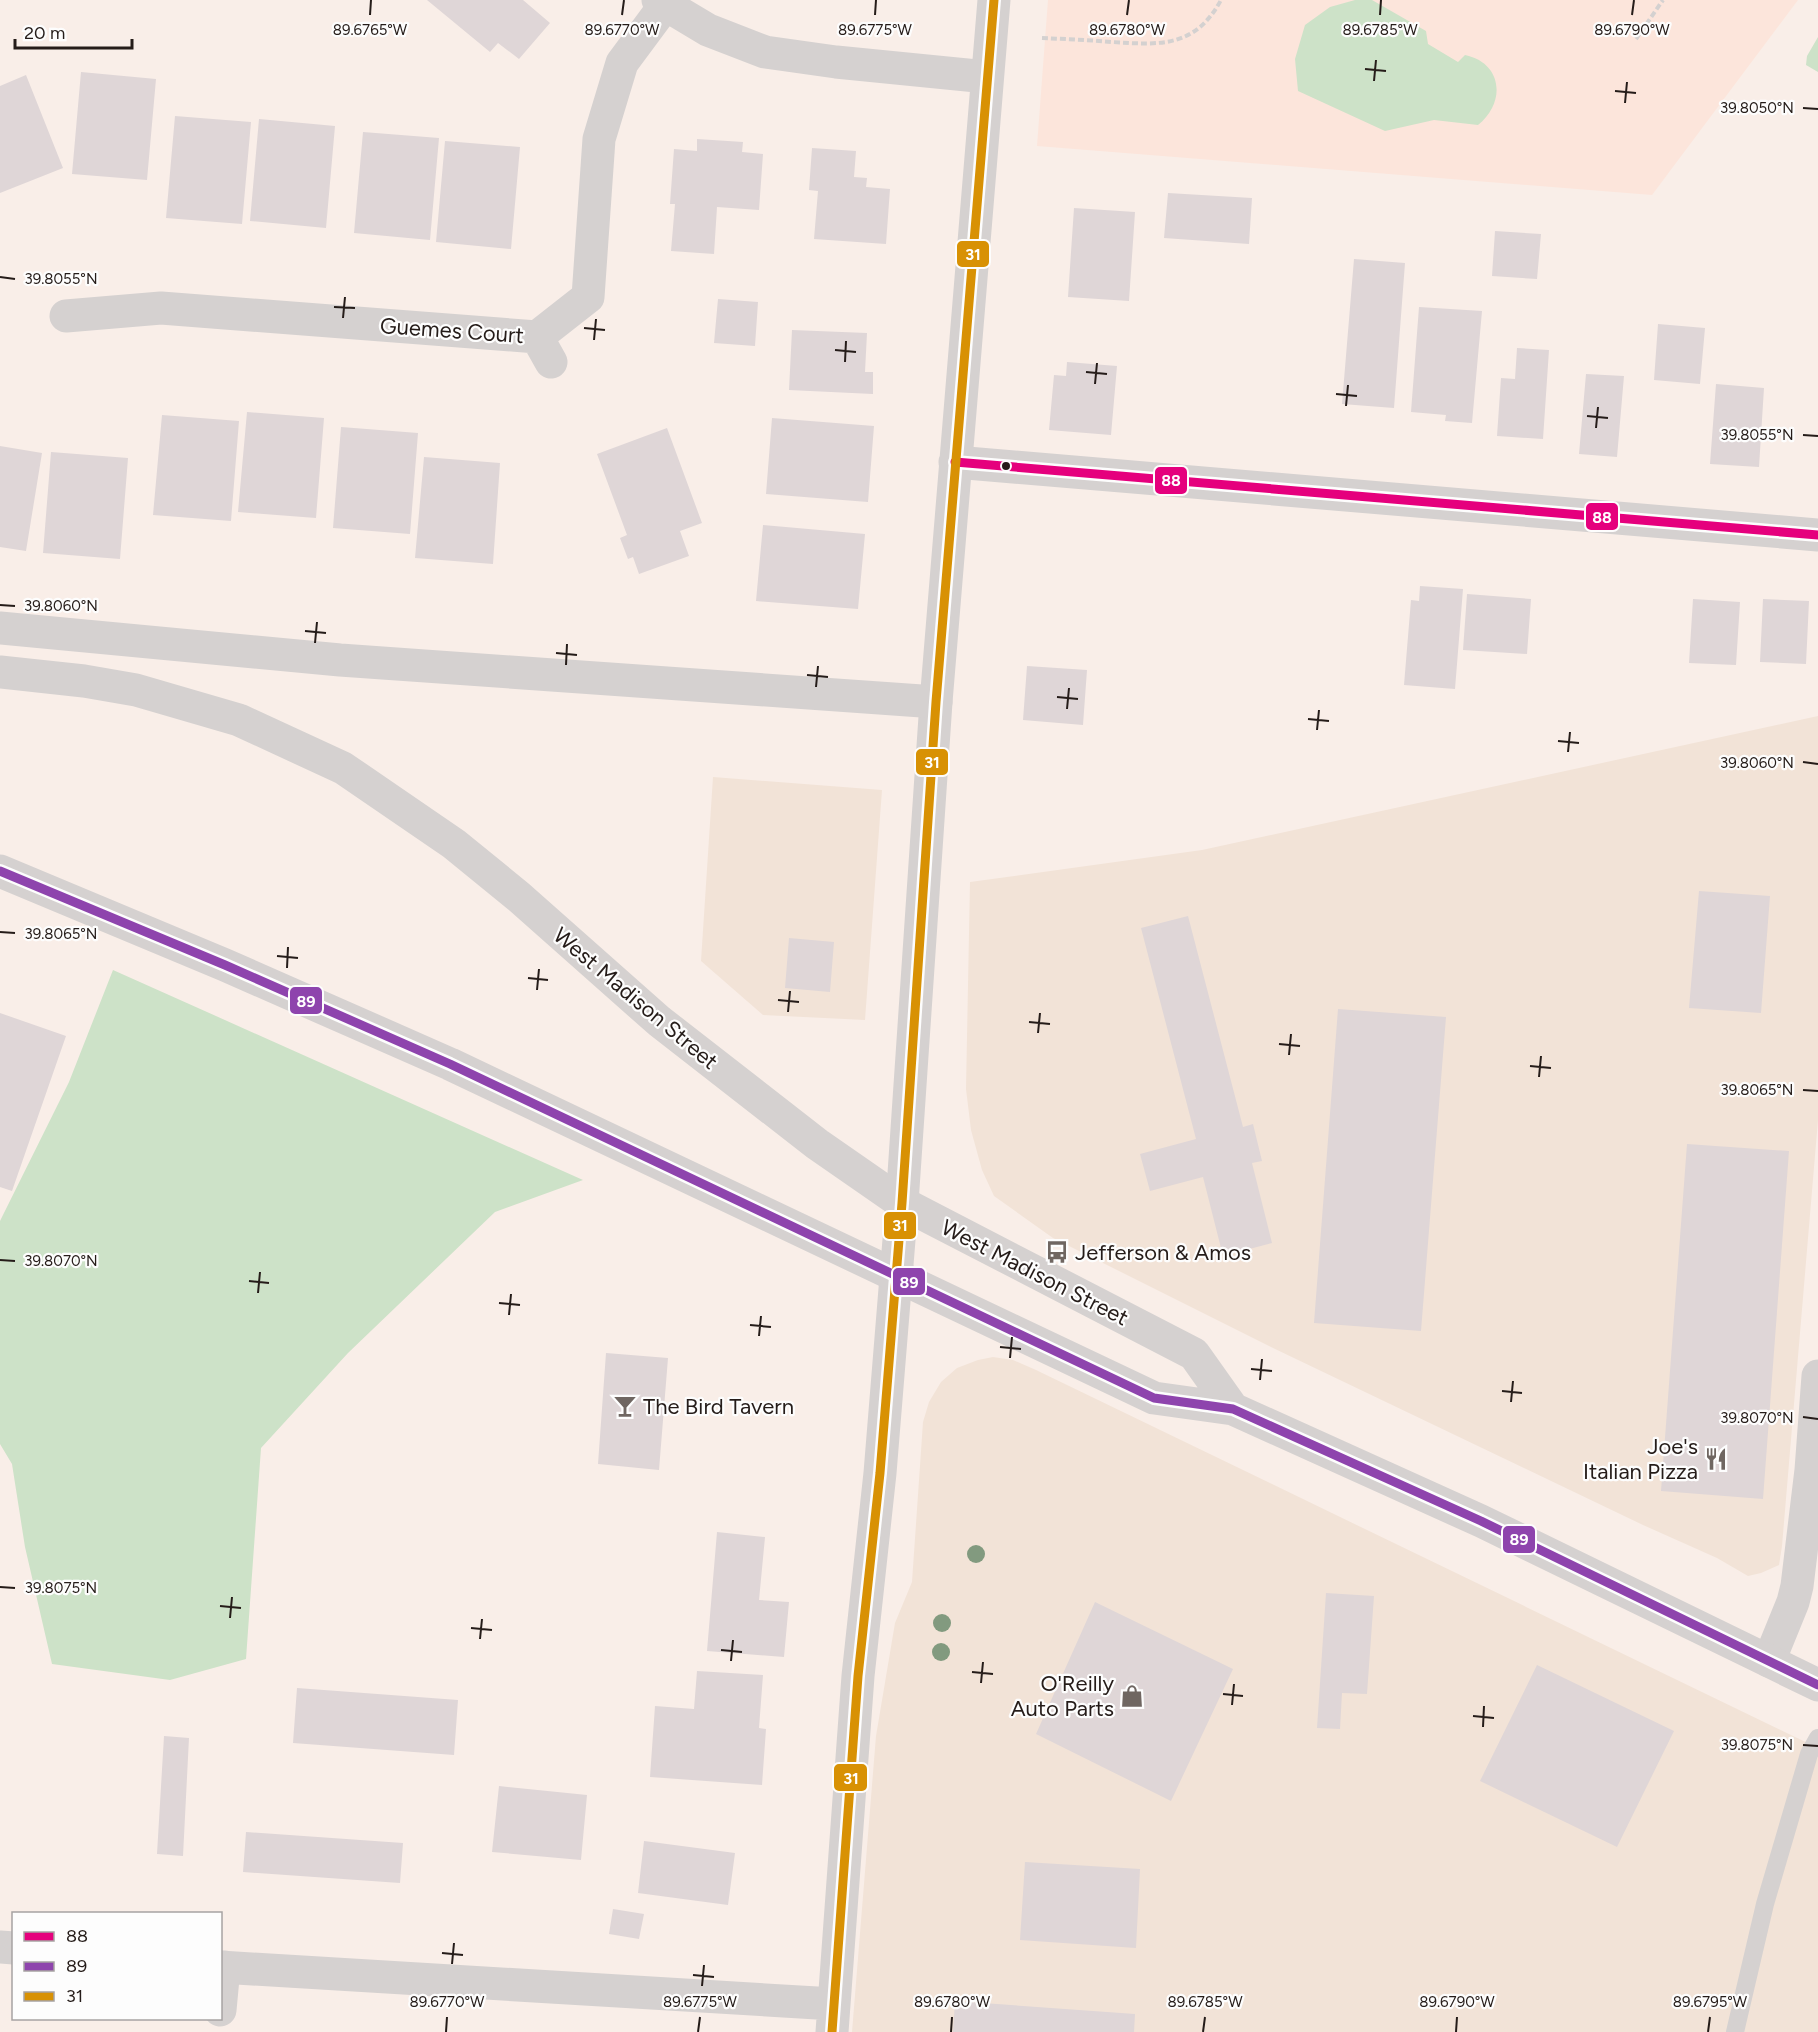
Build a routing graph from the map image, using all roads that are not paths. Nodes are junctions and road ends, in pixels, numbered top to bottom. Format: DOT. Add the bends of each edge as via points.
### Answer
graph roads {
  1 [pos="994,0"];
  2 [pos="662,3"];
  3 [pos="987,77"];
  4 [pos="66,316"];
  5 [pos="954,462"];
  6 [pos="1818,535"];
  7 [pos="0,628"];
  8 [pos="0,672"];
  9 [pos="936,702"];
  10 [pos="0,871"];
  11 [pos="902,1203"];
  12 [pos="896,1276"];
  13 [pos="1818,1376"];
  14 [pos="1233,1409"];
  15 [pos="1769,1661"];
  16 [pos="1818,1684"];
  17 [pos="1818,1738"];
  18 [pos="222,1967"];
  19 [pos="833,2018"];
  20 [pos="1735,2032"];
  1 -- 3 [label="street"];
  2 -- 3 [label="street" via="708,30 765,52"];
  2 -- 4 [label="street, Guemes Court" via="622,63 599,139 588,297 544,349 161,308"];
  3 -- 5 [label="street"];
  5 -- 6 [label="street"];
  5 -- 9 [label="street"];
  7 -- 9 [label="street" via="340,660"];
  8 -- 11 [label="street, West Madison Street" via="136,690 239,720 343,768 454,844 659,1021 817,1144"];
  9 -- 11 [label="street"];
  10 -- 12 [label="street" via="450,1064"];
  11 -- 12 [label="street"];
  11 -- 14 [label="street, West Madison Street" via="1194,1354"];
  12 -- 14 [label="street" via="1154,1398"];
  12 -- 19 [label="street" via="858,1676"];
  13 -- 15 [label="street" via="1797,1586"];
  14 -- 15 [label="street" via="1481,1521"];
  15 -- 16 [label="street"];
  17 -- 20 [label="lane" via="1809,1754 1765,1904"];
  18 -- 19 [label="street"];
}
